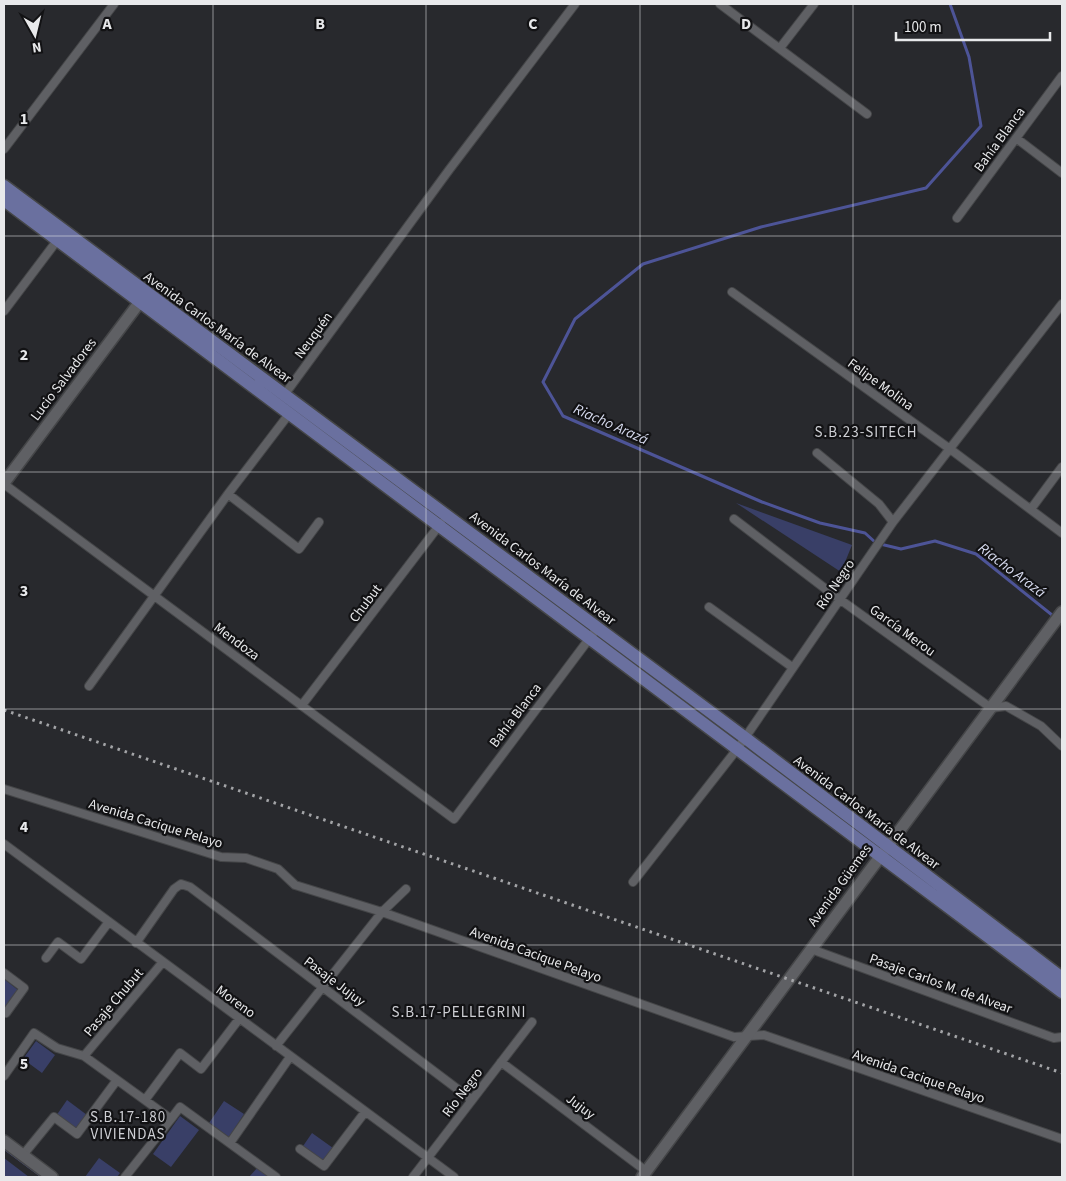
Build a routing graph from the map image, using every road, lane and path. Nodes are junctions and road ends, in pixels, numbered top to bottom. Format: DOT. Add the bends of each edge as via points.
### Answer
graph roads {
  1 [pos="114,4"];
  2 [pos="575,4"];
  3 [pos="720,4"];
  4 [pos="814,4"];
  5 [pos="780,48"];
  6 [pos="1062,76"];
  7 [pos="867,114"];
  8 [pos="1016,138"];
  9 [pos="4,149"];
  10 [pos="1062,173"];
  11 [pos="4,186"];
  12 [pos="4,200"];
  13 [pos="958,218"];
  14 [pos="61,235"];
  15 [pos="732,292"];
  16 [pos="143,297"];
  17 [pos="1062,304"];
  18 [pos="4,311"];
  19 [pos="285,394"];
  20 [pos="289,414"];
  21 [pos="950,449"];
  22 [pos="817,453"];
  23 [pos="1062,467"];
  24 [pos="4,484"];
  25 [pos="228,494"];
  26 [pos="1031,509"];
  27 [pos="447,515"];
  28 [pos="734,519"];
  29 [pos="319,522"];
  30 [pos="893,522"];
  31 [pos="439,526"];
  32 [pos="1062,533"];
  33 [pos="154,595"];
  34 [pos="841,600"];
  35 [pos="709,607"];
  36 [pos="1062,612"];
  37 [pos="594,632"];
  38 [pos="792,667"];
  39 [pos="89,686"];
  40 [pos="302,705"];
  41 [pos="991,708"];
  42 [pos="741,742"];
  43 [pos="1062,746"];
  44 [pos="4,789"];
  45 [pos="454,819"];
  46 [pos="4,844"];
  47 [pos="883,851"];
  48 [pos="633,882"];
  49 [pos="406,889"];
  50 [pos="382,912"];
  51 [pos="108,923"];
  52 [pos="136,943"];
  53 [pos="811,948"];
  54 [pos="46,958"];
  55 [pos="162,963"];
  56 [pos="4,973"];
  57 [pos="1062,978"];
  58 [pos="322,987"];
  59 [pos="1062,992"];
  60 [pos="6,1013"];
  61 [pos="239,1019"];
  62 [pos="532,1022"];
  63 [pos="747,1035"];
  64 [pos="1062,1037"];
  65 [pos="276,1046"];
  66 [pos="84,1056"];
  67 [pos="290,1057"];
  68 [pos="501,1062"];
  69 [pos="4,1076"];
  70 [pos="117,1080"];
  71 [pos="145,1100"];
  72 [pos="472,1100"];
  73 [pos="365,1112"];
  74 [pos="171,1119"];
  75 [pos="1062,1139"];
  76 [pos="4,1141"];
  77 [pos="230,1143"];
  78 [pos="300,1149"];
  79 [pos="23,1155"];
  80 [pos="428,1158"];
  81 [pos="644,1174"];
  82 [pos="52,1177"];
  83 [pos="125,1177"];
  84 [pos="276,1177"];
  85 [pos="413,1177"];
  86 [pos="454,1177"];
  1 -- 9 [label="street"];
  2 -- 19 [label="street, Neuquén"];
  3 -- 5 [label="street"];
  4 -- 5 [label="street"];
  5 -- 7 [label="street"];
  6 -- 8 [label="street, Bahía Blanca"];
  8 -- 10 [label="street"];
  8 -- 13 [label="street, Bahía Blanca"];
  11 -- 14 [label="main road, Avenida Carlos María de Alvear"];
  12 -- 14 [label="main road, Avenida Carlos María de Alvear"];
  14 -- 16 [label="main road, Avenida Carlos María de Alvear"];
  14 -- 18 [label="street"];
  15 -- 21 [label="street, Felipe Molina"];
  16 -- 19 [label="main road, Avenida Carlos María de Alvear"];
  16 -- 20 [label="main road, Avenida Carlos María de Alvear"];
  16 -- 24 [label="street, Lucio Salvadores"];
  17 -- 21 [label="street, Río Negro"];
  19 -- 20 [label="street"];
  19 -- 27 [label="main road, Avenida Carlos María de Alvear"];
  20 -- 25 [label="street"];
  20 -- 31 [label="main road, Avenida Carlos María de Alvear"];
  21 -- 26 [label="street, Felipe Molina"];
  21 -- 30 [label="street, Río Negro"];
  22 -- 30 [label="street" via="879,504"];
  23 -- 26 [label="street"];
  24 -- 33 [label="street, Mendoza"];
  25 -- 29 [label="street" via="298,549"];
  25 -- 33 [label="street"];
  26 -- 32 [label="street, Felipe Molina"];
  27 -- 31 [label="street, Chubut"];
  27 -- 37 [label="main road, Avenida Carlos María de Alvear"];
  28 -- 34 [label="street, García Merou"];
  30 -- 34 [label="street, Río Negro"];
  31 -- 37 [label="main road, Avenida Carlos María de Alvear"];
  31 -- 40 [label="street, Chubut"];
  33 -- 39 [label="street"];
  33 -- 40 [label="street, Mendoza"];
  34 -- 38 [label="street, Río Negro"];
  34 -- 41 [label="street, García Merou"];
  35 -- 38 [label="street"];
  36 -- 41 [label="street, Avenida Güemes"];
  37 -- 42 [label="main road, Avenida Carlos María de Alvear"];
  37 -- 45 [label="street, Bahía Blanca"];
  38 -- 42 [label="street, Río Negro"];
  40 -- 45 [label="street, Mendoza"];
  41 -- 43 [label="street, García Merou" via="1006,706 1041,726"];
  41 -- 47 [label="street, Avenida Güemes"];
  42 -- 47 [label="main road, Avenida Carlos María de Alvear"];
  42 -- 48 [label="street, Río Negro"];
  44 -- 50 [label="street, Avenida Cacique Pelayo" via="221,857 246,858 278,869 295,885"];
  46 -- 51 [label="street, Moreno"];
  47 -- 53 [label="street, Avenida Güemes"];
  47 -- 57 [label="main road, Avenida Carlos María de Alvear"];
  47 -- 59 [label="main road, Avenida Carlos María de Alvear"];
  49 -- 50 [label="street"];
  50 -- 58 [label="street"];
  50 -- 63 [label="street, Avenida Cacique Pelayo" via="734,1037"];
  51 -- 52 [label="street, Moreno"];
  51 -- 54 [label="street" via="81,959 58,942"];
  52 -- 55 [label="street, Moreno"];
  52 -- 58 [label="street, Pasaje Jujuy" via="181,884"];
  53 -- 63 [label="street, Avenida Güemes"];
  53 -- 64 [label="street, Pasaje Carlos M. de Alvear" via="1054,1038"];
  55 -- 61 [label="street, Moreno"];
  55 -- 66 [label="street, Pasaje Chubut"];
  56 -- 60 [label="street" via="24,988"];
  58 -- 65 [label="street"];
  58 -- 72 [label="street, Pasaje Jujuy"];
  61 -- 65 [label="street, Moreno"];
  61 -- 71 [label="street" via="201,1069 180,1053"];
  62 -- 68 [label="street, Río Negro"];
  63 -- 75 [label="street, Avenida Cacique Pelayo" via="764,1035"];
  63 -- 81 [label="street, Avenida Güemes"];
  65 -- 67 [label="street, Moreno"];
  66 -- 69 [label="street" via="57,1048 34,1033"];
  66 -- 70 [label="street"];
  67 -- 73 [label="street, Moreno"];
  67 -- 77 [label="street"];
  68 -- 72 [label="street, Río Negro"];
  68 -- 81 [label="street, Jujuy"];
  70 -- 71 [label="street"];
  70 -- 79 [label="street" via="77,1134 54,1117"];
  71 -- 74 [label="street"];
  72 -- 80 [label="street, Río Negro"];
  73 -- 78 [label="street" via="324,1166"];
  73 -- 80 [label="street, Moreno"];
  74 -- 77 [label="street" via="180,1107"];
  74 -- 83 [label="street"];
  76 -- 79 [label="street"];
  77 -- 84 [label="street"];
  79 -- 82 [label="street"];
  80 -- 85 [label="street, Río Negro"];
  80 -- 86 [label="street, Moreno"];
}
